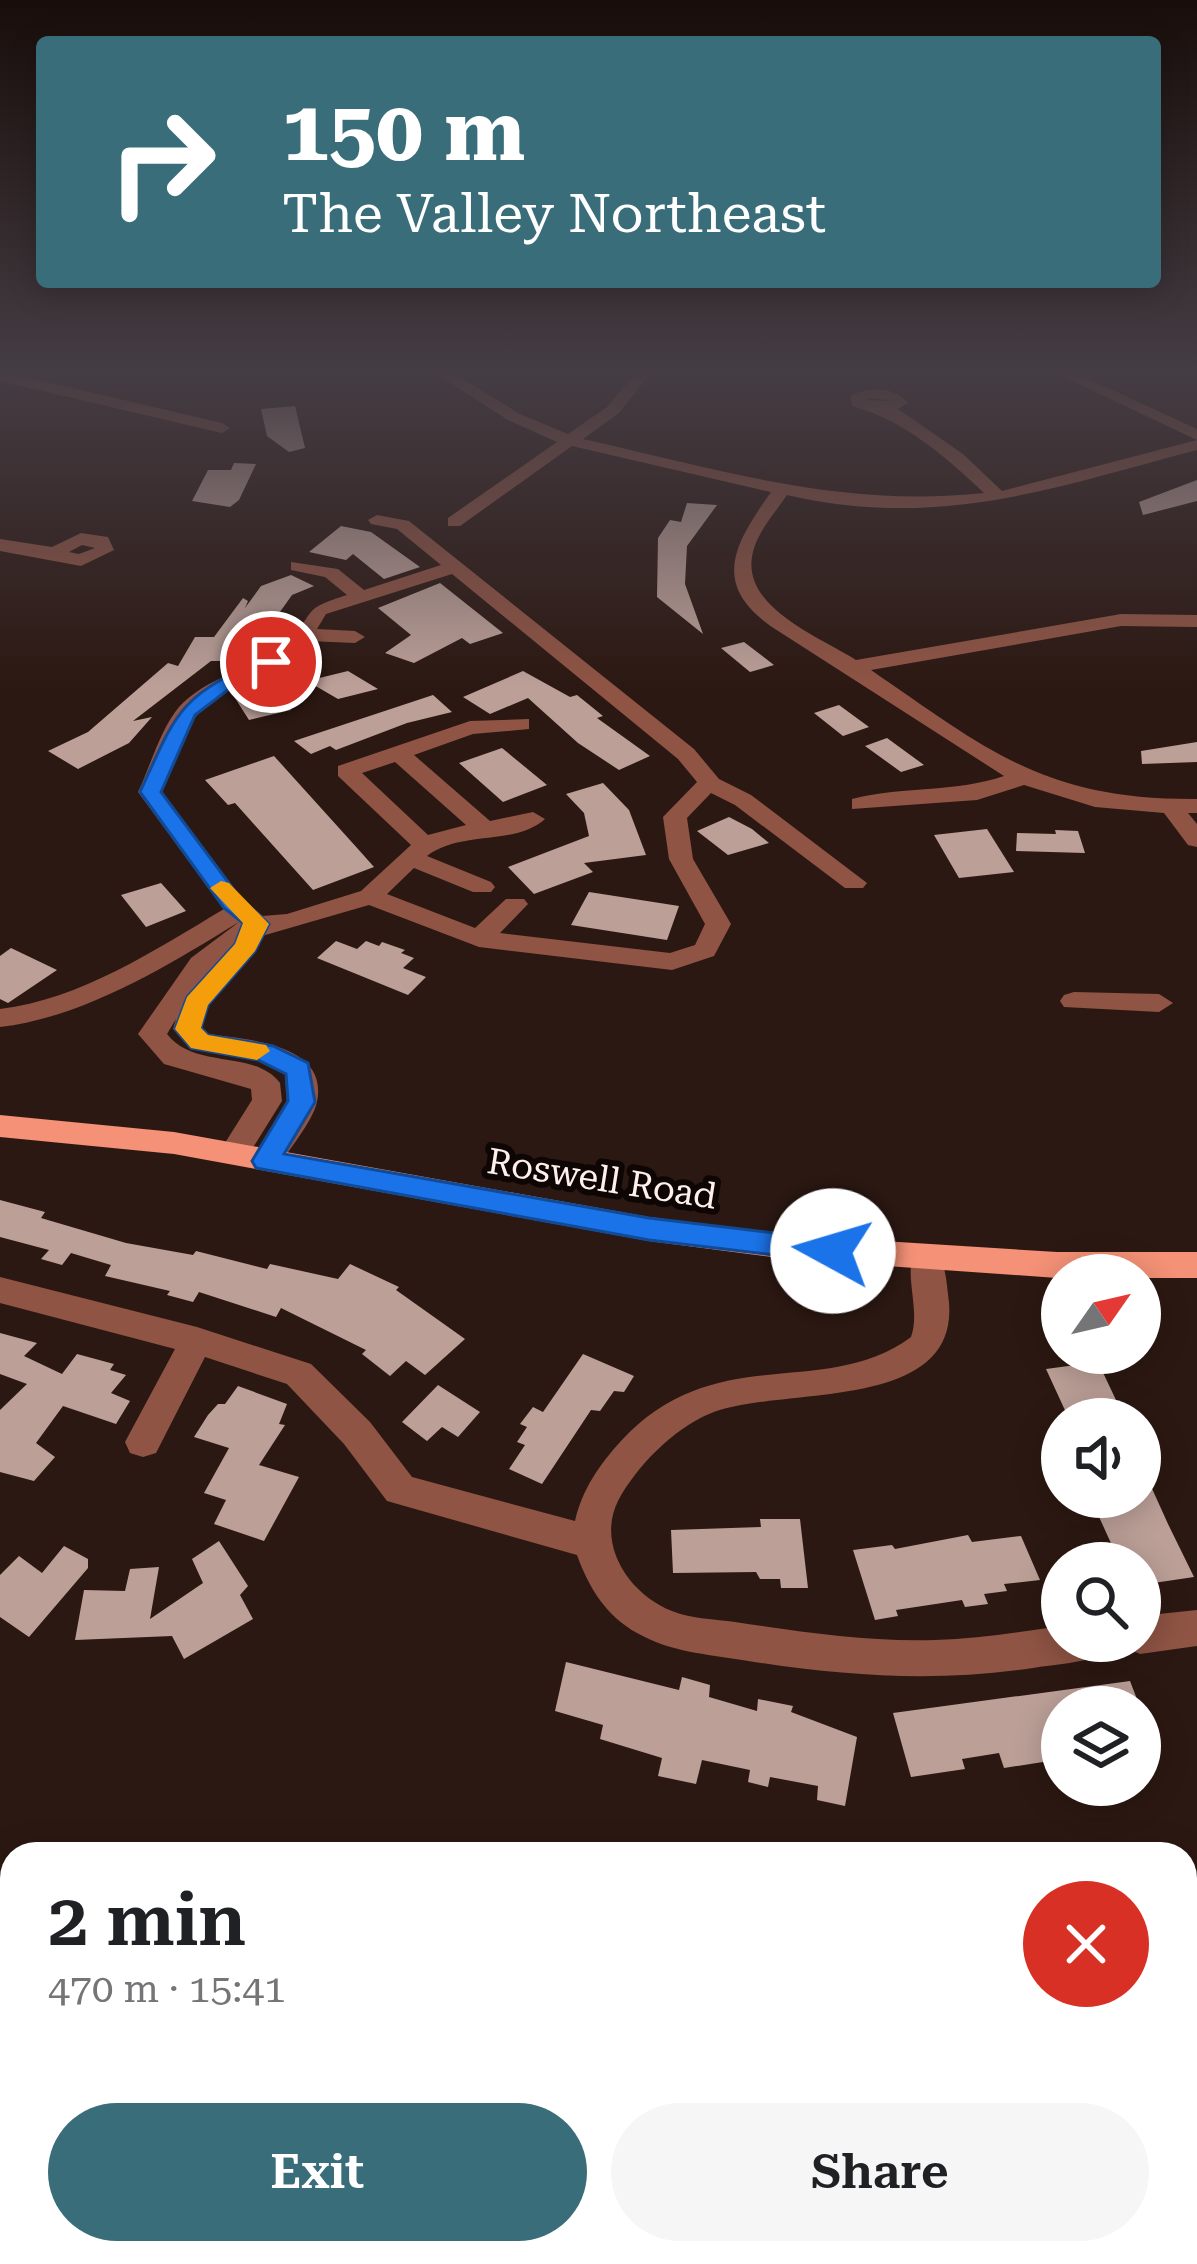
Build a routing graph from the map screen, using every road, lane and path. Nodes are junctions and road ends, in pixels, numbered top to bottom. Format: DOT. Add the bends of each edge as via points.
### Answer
graph roads {
  1 [pos="519,477"];
  2 [pos="727,477"];
  3 [pos="977,477"];
  4 [pos="1076,477"];
  5 [pos="782,489"];
  6 [pos="998,497"];
  7 [pos="377,520"];
  8 [pos="454,522"];
  9 [pos="0,545"];
  10 [pos="57,553"];
  11 [pos="298,566"];
  12 [pos="453,568"];
  13 [pos="358,595"];
  14 [pos="1197,622"];
  15 [pos="304,634"];
  16 [pos="355,637"];
  17 [pos="853,668"];
  18 [pos="521,724"];
  19 [pos="398,753"];
  20 [pos="1018,779"];
  21 [pos="711,784"];
  22 [pos="860,804"];
  23 [pos="1197,806"];
  24 [pos="1171,807"];
  25 [pos="533,819"];
  26 [pos="483,827"];
  27 [pos="1197,841"];
  28 [pos="418,852"];
  29 [pos="854,883"];
  30 [pos="482,887"];
  31 [pos="370,896"];
  32 [pos="515,904"];
  33 [pos="249,921"];
  34 [pos="478,939"];
  35 [pos="1074,1001"];
  36 [pos="1160,1003"];
  37 [pos="0,1018"];
  38 [pos="0,1126"];
  39 [pos="233,1154"];
  40 [pos="266,1161"];
  41 [pos="926,1259"];
  42 [pos="1197,1265"];
  43 [pos="0,1290"];
  44 [pos="197,1341"];
  45 [pos="142,1442"];
  46 [pos="593,1544"];
  47 [pos="1197,1628"];
  48 [pos="1161,1632"];
  49 [pos="1041,1647"];
  1 -- 8 [label="street"];
  2 -- 5 [label="street"];
  3 -- 6 [label="street"];
  4 -- 6 [label="street"];
  5 -- 6 [label="street" via="891,505"];
  5 -- 17 [label="street" via="744,546 742,578 769,615"];
  7 -- 12 [label="street" via="403,525"];
  9 -- 10 [label="street"];
  11 -- 13 [label="street" via="331,574"];
  12 -- 13 [label="street"];
  12 -- 21 [label="street" via="686,754"];
  13 -- 15 [label="street" via="319,610"];
  14 -- 17 [label="street" via="1121,620"];
  15 -- 16 [label="street"];
  15 -- 33 [label="street" via="187,712 150,792"];
  17 -- 20 [label="street"];
  18 -- 19 [label="street" via="470,728"];
  19 -- 26 [label="street"];
  19 -- 28 [label="street" via="346,771"];
  20 -- 22 [label="street" via="976,793"];
  20 -- 24 [label="street" via="1083,801"];
  21 -- 29 [label="street"];
  21 -- 34 [label="street" via="675,818 681,859 718,924 705,950 672,962"];
  23 -- 24 [label="street"];
  24 -- 27 [label="street"];
  25 -- 26 [label="street" via="500,831"];
  26 -- 28 [label="street"];
  28 -- 30 [label="street"];
  28 -- 31 [label="street"];
  31 -- 33 [label="street" via="289,922"];
  31 -- 34 [label="street"];
  32 -- 34 [label="street"];
  33 -- 37 [label="street" via="40,1014"];
  33 -- 39 [label="street" via="200,964 152,1034 177,1062 266,1083 267,1101"];
  33 -- 40 [label="street" via="247,946 196,1002 188,1029 200,1042 264,1052 299,1069 302,1102"];
  35 -- 36 [label="street"];
  38 -- 39 [label="main road, Roswell Road"];
  39 -- 40 [label="main road, Roswell Road"];
  40 -- 41 [label="main road, Roswell Road" via="649,1229"];
  41 -- 42 [label="main road, Roswell Road"];
  41 -- 46 [label="street" via="933,1327 925,1346 910,1358 684,1409 609,1481"];
  43 -- 44 [label="street"];
  44 -- 45 [label="street"];
  44 -- 46 [label="street" via="299,1374 400,1490"];
  46 -- 49 [label="street" via="606,1580 631,1608 668,1628 845,1659 942,1660"];
  47 -- 48 [label="street"];
}
